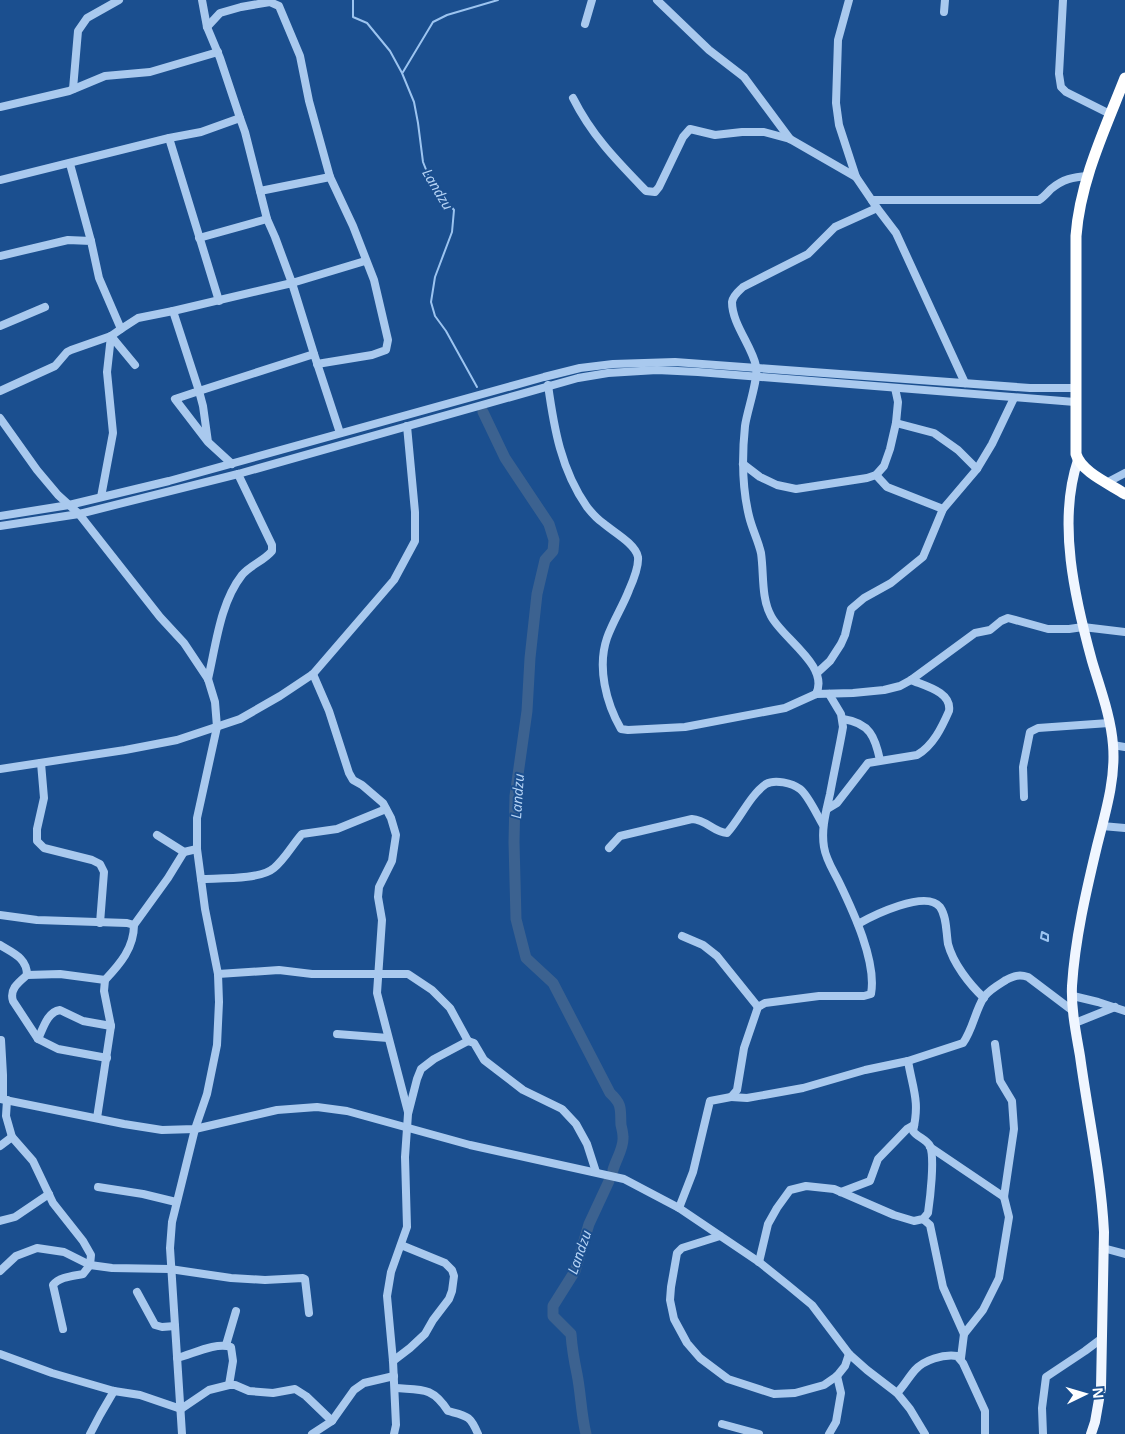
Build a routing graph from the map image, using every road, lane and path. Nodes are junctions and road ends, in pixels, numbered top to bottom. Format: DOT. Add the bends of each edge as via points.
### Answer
graph roads {
  1 [pos="119,0"];
  2 [pos="202,0"];
  3 [pos="592,0"];
  4 [pos="657,0"];
  5 [pos="849,0"];
  6 [pos="945,0"];
  7 [pos="1063,0"];
  8 [pos="944,12"];
  9 [pos="585,24"];
  10 [pos="207,27"];
  11 [pos="218,52"];
  12 [pos="1125,78"];
  13 [pos="73,90"];
  14 [pos="573,98"];
  15 [pos="0,107"];
  16 [pos="1110,114"];
  17 [pos="240,118"];
  18 [pos="169,138"];
  19 [pos="790,139"];
  20 [pos="70,164"];
  21 [pos="1088,176"];
  22 [pos="330,177"];
  23 [pos="856,177"];
  24 [pos="0,180"];
  25 [pos="260,191"];
  26 [pos="872,200"];
  27 [pos="877,208"];
  28 [pos="267,219"];
  29 [pos="199,238"];
  30 [pos="91,241"];
  31 [pos="0,256"];
  32 [pos="365,261"];
  33 [pos="292,283"];
  34 [pos="219,301"];
  35 [pos="45,308"];
  36 [pos="173,311"];
  37 [pos="0,326"];
  38 [pos="121,329"];
  39 [pos="111,336"];
  40 [pos="314,354"];
  41 [pos="317,364"];
  42 [pos="135,365"];
  43 [pos="757,367"];
  44 [pos="755,377"];
  45 [pos="965,383"];
  46 [pos="548,385"];
  47 [pos="895,388"];
  48 [pos="1075,388"];
  49 [pos="0,391"];
  50 [pos="199,391"];
  51 [pos="1014,398"];
  52 [pos="1075,402"];
  53 [pos="0,418"];
  54 [pos="896,423"];
  55 [pos="407,426"];
  56 [pos="340,433"];
  57 [pos="208,442"];
  58 [pos="1078,460"];
  59 [pos="232,464"];
  60 [pos="743,464"];
  61 [pos="977,470"];
  62 [pos="1125,473"];
  63 [pos="238,474"];
  64 [pos="876,475"];
  65 [pos="1108,482"];
  66 [pos="1125,494"];
  67 [pos="101,497"];
  68 [pos="70,505"];
  69 [pos="943,509"];
  70 [pos="79,514"];
  71 [pos="0,516"];
  72 [pos="0,526"];
  73 [pos="1082,627"];
  74 [pos="1125,632"];
  75 [pos="817,673"];
  76 [pos="313,674"];
  77 [pos="208,679"];
  78 [pos="911,680"];
  79 [pos="816,694"];
  80 [pos="829,694"];
  81 [pos="843,719"];
  82 [pos="1109,723"];
  83 [pos="217,727"];
  84 [pos="1113,745"];
  85 [pos="1125,747"];
  86 [pos="880,760"];
  87 [pos="40,763"];
  88 [pos="0,769"];
  89 [pos="1024,797"];
  90 [pos="386,809"];
  91 [pos="826,810"];
  92 [pos="823,824"];
  93 [pos="1102,826"];
  94 [pos="1125,828"];
  95 [pos="157,835"];
  96 [pos="609,848"];
  97 [pos="197,849"];
  98 [pos="184,852"];
  99 [pos="201,879"];
  100 [pos="0,915"];
  101 [pos="100,923"];
  102 [pos="858,924"];
  103 [pos="134,925"];
  104 [pos="682,936"];
  105 [pos="0,945"];
  106 [pos="218,974"];
  107 [pos="378,974"];
  108 [pos="27,975"];
  109 [pos="104,980"];
  110 [pos="1072,996"];
  111 [pos="984,998"];
  112 [pos="758,1006"];
  113 [pos="1115,1007"];
  114 [pos="1074,1010"];
  115 [pos="1125,1011"];
  116 [pos="1075,1023"];
  117 [pos="111,1026"];
  118 [pos="337,1034"];
  119 [pos="388,1038"];
  120 [pos="1,1040"];
  121 [pos="38,1040"];
  122 [pos="468,1041"];
  123 [pos="995,1044"];
  124 [pos="107,1058"];
  125 [pos="908,1061"];
  126 [pos="731,1097"];
  127 [pos="3,1099"];
  128 [pos="408,1114"];
  129 [pos="97,1118"];
  130 [pos="914,1125"];
  131 [pos="407,1127"];
  132 [pos="195,1129"];
  133 [pos="12,1137"];
  134 [pos="0,1146"];
  135 [pos="930,1147"];
  136 [pos="596,1172"];
  137 [pos="98,1186"];
  138 [pos="840,1192"];
  139 [pos="49,1194"];
  140 [pos="1004,1197"];
  141 [pos="176,1202"];
  142 [pos="679,1208"];
  143 [pos="922,1219"];
  144 [pos="0,1221"];
  145 [pos="720,1236"];
  146 [pos="401,1245"];
  147 [pos="1104,1248"];
  148 [pos="1125,1254"];
  149 [pos="759,1262"];
  150 [pos="90,1264"];
  151 [pos="170,1269"];
  152 [pos="0,1271"];
  153 [pos="137,1292"];
  154 [pos="236,1311"];
  155 [pos="309,1313"];
  156 [pos="175,1326"];
  157 [pos="64,1329"];
  158 [pos="964,1334"];
  159 [pos="1101,1339"];
  160 [pos="226,1345"];
  161 [pos="0,1354"];
  162 [pos="850,1354"];
  163 [pos="177,1358"];
  164 [pos="960,1358"];
  165 [pos="393,1361"];
  166 [pos="394,1376"];
  167 [pos="837,1376"];
  168 [pos="229,1385"];
  169 [pos="395,1388"];
  170 [pos="114,1391"];
  171 [pos="897,1393"];
  172 [pos="180,1409"];
  173 [pos="332,1421"];
  174 [pos="722,1424"];
  175 [pos="90,1434"];
  176 [pos="182,1434"];
  177 [pos="312,1434"];
  178 [pos="394,1434"];
  179 [pos="478,1434"];
  180 [pos="759,1434"];
  181 [pos="829,1434"];
  182 [pos="925,1434"];
  183 [pos="986,1434"];
  184 [pos="1043,1434"];
  185 [pos="1091,1434"];
  1 -- 13 [label="street" via="87,18 78,30"];
  2 -- 10 [label="street"];
  3 -- 9 [label="street"];
  4 -- 19 [label="street" via="709,50 744,77"];
  5 -- 23 [label="street" via="838,40 836,102 839,125"];
  6 -- 8 [label="street"];
  7 -- 16 [label="street" via="1061,87"];
  10 -- 11 [label="street"];
  10 -- 22 [label="street" via="220,13 270,2 279,6 300,56"];
  11 -- 13 [label="street" via="150,72 105,76"];
  11 -- 17 [label="street"];
  12 -- 16 [label="highway"];
  13 -- 15 [label="street"];
  14 -- 19 [label="street" via="598,139 646,191 651,192 659,187 690,129 715,136 764,132"];
  16 -- 21 [label="highway"];
  17 -- 18 [label="street" via="201,132"];
  17 -- 25 [label="street"];
  18 -- 20 [label="street"];
  18 -- 29 [label="street"];
  19 -- 23 [label="street"];
  20 -- 24 [label="street"];
  20 -- 30 [label="street"];
  21 -- 26 [label="street" via="1063,180 1038,200"];
  21 -- 48 [label="highway" via="1076,236"];
  22 -- 25 [label="street"];
  22 -- 32 [label="street"];
  23 -- 26 [label="street"];
  25 -- 28 [label="street"];
  26 -- 27 [label="street"];
  27 -- 43 [label="street" via="835,227 808,254 735,294 732,301 736,320"];
  27 -- 45 [label="street" via="896,233"];
  28 -- 29 [label="street"];
  28 -- 33 [label="street"];
  29 -- 34 [label="street"];
  30 -- 31 [label="street" via="68,240"];
  30 -- 38 [label="street" via="100,278"];
  32 -- 33 [label="street"];
  32 -- 41 [label="street" via="374,280 388,346 384,352"];
  33 -- 34 [label="street"];
  33 -- 40 [label="street"];
  34 -- 36 [label="street"];
  35 -- 37 [label="street"];
  36 -- 38 [label="street" via="138,318"];
  36 -- 50 [label="street"];
  38 -- 39 [label="street"];
  39 -- 42 [label="street"];
  39 -- 49 [label="street" via="71,350 55,366"];
  39 -- 67 [label="street" via="107,372 113,433"];
  40 -- 41 [label="street"];
  40 -- 50 [label="street"];
  41 -- 56 [label="street"];
  43 -- 44 [label="street"];
  43 -- 45 [label="street"];
  43 -- 56 [label="street" via="650,362 580,368"];
  44 -- 46 [label="street" via="657,370 608,373"];
  44 -- 47 [label="street"];
  44 -- 60 [label="street" via="745,424"];
  45 -- 48 [label="street"];
  46 -- 55 [label="street"];
  46 -- 79 [label="street" via="555,432 565,466 587,506 638,556 633,580 607,638 602,662 606,691 621,729 685,728 785,708"];
  47 -- 51 [label="street"];
  47 -- 54 [label="street" via="898,402"];
  48 -- 52 [label="highway"];
  50 -- 57 [label="street"];
  50 -- 57 [label="street" via="175,399"];
  51 -- 52 [label="street"];
  51 -- 61 [label="street"];
  52 -- 58 [label="highway"];
  53 -- 68 [label="street" via="37,470"];
  54 -- 61 [label="street" via="934,433 958,450"];
  54 -- 64 [label="street" via="884,466"];
  55 -- 63 [label="street"];
  55 -- 76 [label="street" via="415,541 394,580"];
  56 -- 59 [label="street"];
  57 -- 59 [label="street"];
  58 -- 65 [label="highway"];
  58 -- 73 [label="main road" via="1072,476 1069,509 1073,587"];
  59 -- 67 [label="street"];
  60 -- 64 [label="street" via="760,477 796,489"];
  60 -- 75 [label="street" via="749,517 761,552 766,602 771,617"];
  61 -- 69 [label="street"];
  62 -- 65 [label="street"];
  63 -- 70 [label="street"];
  63 -- 77 [label="street" via="272,551 243,574 232,590"];
  64 -- 69 [label="street" via="887,487"];
  65 -- 66 [label="highway"];
  67 -- 68 [label="street"];
  68 -- 70 [label="street"];
  68 -- 71 [label="street"];
  69 -- 75 [label="street" via="923,557 892,584 864,598 851,609 846,635 830,661"];
  70 -- 72 [label="street"];
  70 -- 77 [label="street" via="184,643"];
  73 -- 74 [label="street"];
  73 -- 78 [label="street" via="1048,629 1008,618 990,630 975,633"];
  73 -- 82 [label="main road"];
  75 -- 79 [label="street" via="820,685"];
  76 -- 83 [label="street" via="240,719"];
  76 -- 90 [label="street" via="353,780 383,803"];
  77 -- 83 [label="street" via="215,702"];
  78 -- 80 [label="street" via="884,690"];
  78 -- 86 [label="street" via="942,693 950,705 949,711 933,740 922,752"];
  79 -- 80 [label="street"];
  80 -- 81 [label="street"];
  81 -- 86 [label="street" via="860,724 870,732"];
  81 -- 91 [label="street"];
  82 -- 84 [label="main road"];
  82 -- 89 [label="street" via="1038,728 1030,732 1023,767"];
  83 -- 87 [label="street" via="177,740"];
  83 -- 97 [label="street" via="197,818"];
  84 -- 85 [label="street"];
  84 -- 93 [label="main road" via="1112,777"];
  86 -- 91 [label="street" via="864,767 842,798"];
  87 -- 88 [label="street"];
  87 -- 101 [label="street" via="44,798 36,829 37,841 44,848 100,864 104,872"];
  90 -- 99 [label="street" via="337,829 302,834 275,868 267,872"];
  90 -- 107 [label="street" via="396,835 392,861 379,887 382,920"];
  91 -- 92 [label="street"];
  92 -- 96 [label="street" via="801,789 777,782 767,784 727,833 692,819 620,836"];
  92 -- 102 [label="street" via="826,859"];
  93 -- 94 [label="street"];
  93 -- 110 [label="main road" via="1081,920"];
  95 -- 98 [label="street"];
  97 -- 98 [label="street"];
  97 -- 99 [label="street"];
  98 -- 103 [label="street"];
  99 -- 106 [label="street"];
  100 -- 101 [label="street"];
  101 -- 103 [label="street"];
  102 -- 111 [label="street" via="892,907 914,902 935,903 943,912 953,956 974,989"];
  102 -- 112 [label="street" via="871,965 871,994 819,996"];
  103 -- 109 [label="street" via="134,934 125,956"];
  104 -- 112 [label="street" via="717,956"];
  105 -- 108 [label="street" via="22,958"];
  106 -- 107 [label="street" via="279,970 312,974"];
  106 -- 132 [label="street" via="216,1045 208,1094"];
  107 -- 119 [label="street" via="377,993"];
  107 -- 122 [label="street" via="408,974 432,990 450,1008"];
  108 -- 109 [label="street" via="60,974"];
  108 -- 121 [label="street" via="12,990 11,996"];
  109 -- 117 [label="street"];
  110 -- 113 [label="street"];
  110 -- 114 [label="main road"];
  111 -- 114 [label="street" via="1003,982 1022,975"];
  111 -- 125 [label="street" via="963,1043"];
  112 -- 126 [label="street" via="744,1048 737,1090"];
  113 -- 115 [label="street"];
  113 -- 116 [label="street"];
  114 -- 116 [label="main road"];
  116 -- 147 [label="main road" via="1102,1208"];
  117 -- 121 [label="street" via="83,1021 60,1010 52,1013"];
  117 -- 124 [label="street"];
  118 -- 119 [label="street"];
  119 -- 128 [label="street"];
  120 -- 127 [label="street"];
  121 -- 124 [label="street" via="58,1049"];
  122 -- 128 [label="street" via="422,1069"];
  122 -- 136 [label="street" via="474,1043 484,1060 523,1090 562,1109 576,1124 587,1144"];
  123 -- 140 [label="street" via="1000,1081 1012,1101 1014,1130"];
  124 -- 129 [label="street"];
  125 -- 126 [label="street" via="803,1088 747,1098"];
  125 -- 130 [label="street" via="917,1101"];
  126 -- 142 [label="street" via="710,1101 693,1172"];
  127 -- 129 [label="street"];
  127 -- 133 [label="street"];
  128 -- 131 [label="street"];
  129 -- 132 [label="street" via="162,1130"];
  130 -- 135 [label="street" via="912,1131 926,1140"];
  130 -- 138 [label="street" via="878,1159 870,1181"];
  131 -- 132 [label="street" via="317,1107 277,1110"];
  131 -- 136 [label="street" via="470,1145"];
  131 -- 146 [label="street" via="407,1227"];
  132 -- 141 [label="street"];
  133 -- 134 [label="street"];
  133 -- 139 [label="street" via="33,1161"];
  135 -- 140 [label="street"];
  135 -- 143 [label="street" via="928,1213"];
  136 -- 142 [label="street" via="624,1179"];
  137 -- 141 [label="street"];
  138 -- 143 [label="street" via="894,1215 914,1221"];
  138 -- 149 [label="street" via="806,1186 790,1190 768,1224"];
  139 -- 144 [label="street" via="14,1217"];
  139 -- 150 [label="street" via="83,1241 91,1255"];
  140 -- 158 [label="street" via="1009,1217 998,1278 983,1310"];
  141 -- 151 [label="street"];
  142 -- 145 [label="street"];
  143 -- 158 [label="street" via="930,1225 942,1287"];
  145 -- 149 [label="street"];
  145 -- 167 [label="street" via="682,1248 677,1253 670,1300 674,1319 687,1343 700,1358 728,1379 774,1394 795,1393 824,1385"];
  146 -- 165 [label="street" via="387,1296"];
  146 -- 165 [label="street" via="445,1263 454,1276 449,1299 425,1334"];
  147 -- 148 [label="street"];
  147 -- 159 [label="main road"];
  149 -- 162 [label="street" via="812,1306"];
  150 -- 151 [label="street" via="112,1268"];
  150 -- 152 [label="street" via="64,1252 37,1248 16,1256"];
  150 -- 157 [label="street" via="83,1274 53,1285"];
  151 -- 155 [label="street" via="231,1278 303,1278"];
  151 -- 156 [label="street"];
  153 -- 156 [label="street" via="155,1325"];
  154 -- 160 [label="street"];
  156 -- 163 [label="street"];
  158 -- 164 [label="street"];
  159 -- 184 [label="street" via="1046,1377"];
  159 -- 185 [label="main road" via="1101,1388"];
  160 -- 163 [label="street"];
  160 -- 168 [label="street" via="232,1350"];
  161 -- 170 [label="street"];
  162 -- 167 [label="street"];
  162 -- 171 [label="street"];
  163 -- 172 [label="street"];
  164 -- 171 [label="street" via="930,1360 917,1368"];
  164 -- 183 [label="street" via="985,1411"];
  165 -- 166 [label="street"];
  166 -- 169 [label="street"];
  166 -- 173 [label="street" via="364,1383 354,1390"];
  167 -- 181 [label="street" via="842,1393 836,1422"];
  168 -- 172 [label="street" via="209,1390"];
  168 -- 173 [label="street" via="274,1393 295,1389"];
  169 -- 178 [label="street"];
  169 -- 179 [label="street" via="428,1391 440,1398 448,1411 466,1415"];
  170 -- 172 [label="street"];
  170 -- 175 [label="street"];
  171 -- 182 [label="street"];
  172 -- 176 [label="street"];
  173 -- 177 [label="street"];
  174 -- 180 [label="street"];
}
